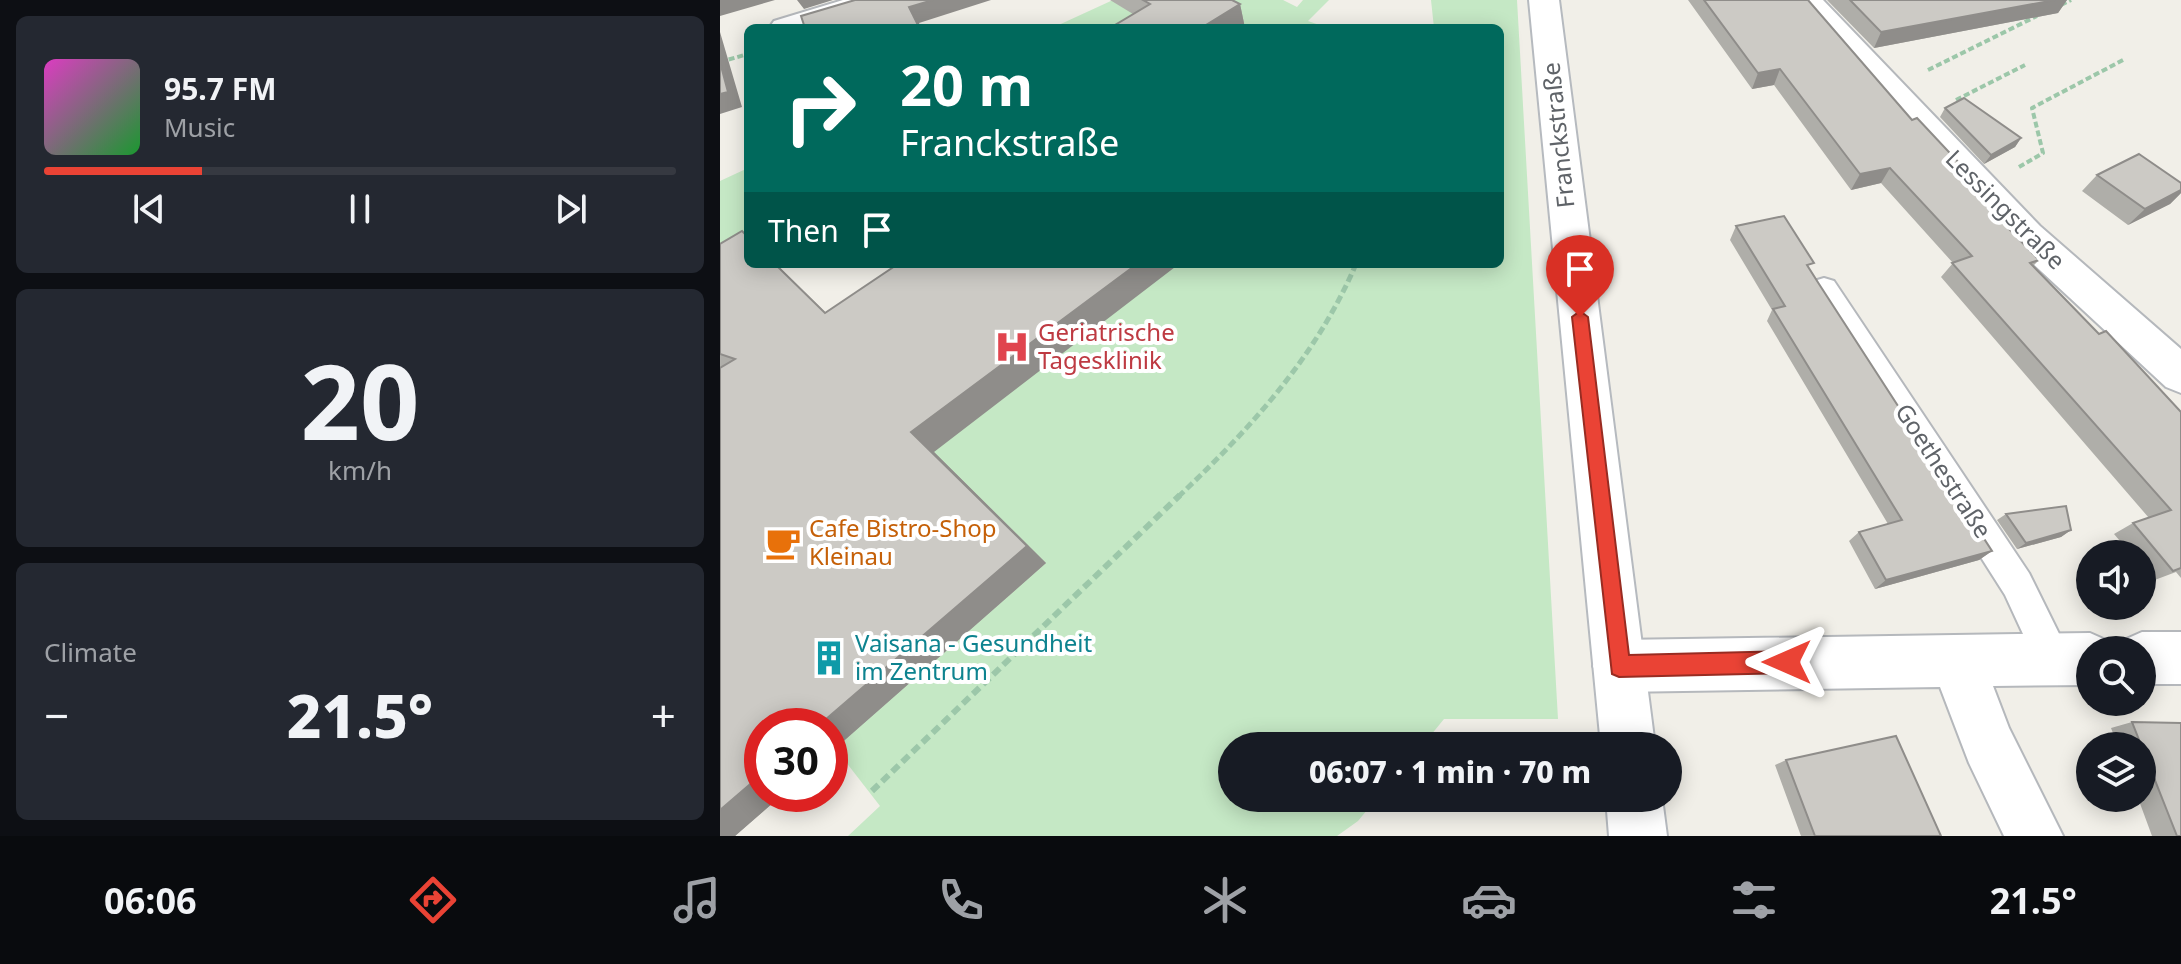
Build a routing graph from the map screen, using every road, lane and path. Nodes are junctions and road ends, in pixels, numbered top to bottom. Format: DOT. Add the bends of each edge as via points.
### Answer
graph roads {
  1 [pos="875,0"];
  2 [pos="1544,0"];
  3 [pos="1806,0"];
  4 [pos="2071,0"];
  5 [pos="2057,7"];
  6 [pos="2042,14"];
  7 [pos="798,24"];
  8 [pos="744,55"];
  9 [pos="2123,60"];
  10 [pos="720,62"];
  11 [pos="2025,65"];
  12 [pos="1886,86"];
  13 [pos="1915,118"];
  14 [pos="1978,186"];
  15 [pos="1354,268"];
  16 [pos="1824,288"];
  17 [pos="2181,375"];
  18 [pos="2156,658"];
  19 [pos="2181,658"];
  20 [pos="2072,659"];
  21 [pos="1957,662"];
  22 [pos="1619,666"];
  23 [pos="1626,732"];
  24 [pos="872,791"];
  25 [pos="1635,812"];
  26 [pos="1638,836"];
  27 [pos="2034,836"];
  1 -- 7 [label="street"];
  2 -- 22 [label="street, Franckstraße"];
  3 -- 12 [label="street, Lessingstraße"];
  4 -- 5 [label="path"];
  6 -- 12 [label="path"];
  8 -- 10 [label="path"];
  9 -- 14 [label="path" via="2032,108 2043,153"];
  11 -- 13 [label="path"];
  12 -- 13 [label="street, Lessingstraße"];
  13 -- 14 [label="street, Lessingstraße"];
  14 -- 17 [label="street, Lessingstraße" via="2103,308"];
  15 -- 24 [label="path" via="1299,366 1237,439"];
  16 -- 20 [label="lane, Goethestraße" via="2017,584"];
  18 -- 19 [label="street"];
  20 -- 21 [label="street, Goethestraße"];
  21 -- 22 [label="street, Goethestraße"];
  21 -- 27 [label="street" via="1988,744"];
  22 -- 23 [label="street, Franckstraße"];
  25 -- 26 [label="street"];
}
